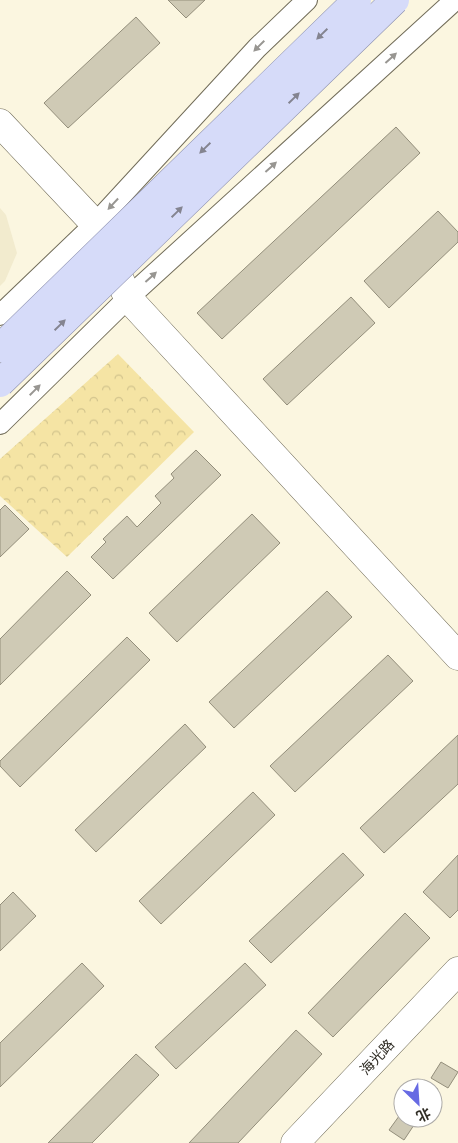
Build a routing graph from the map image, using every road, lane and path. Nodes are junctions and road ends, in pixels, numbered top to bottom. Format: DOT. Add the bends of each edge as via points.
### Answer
graph roads {
  1 [pos="307,0"];
  2 [pos="357,0"];
  3 [pos="395,0"];
  4 [pos="455,0"];
  5 [pos="0,123"];
  6 [pos="95,224"];
  7 [pos="128,298"];
  8 [pos="0,315"];
  9 [pos="0,348"];
  10 [pos="0,383"];
  11 [pos="0,424"];
  12 [pos="458,656"];
  13 [pos="458,971"];
  14 [pos="296,1143"];
  1 -- 6 [label="street, one-way" via="257,48"];
  2 -- 9 [label="main road, one-way, bridge"];
  10 -- 3 [label="main road, one-way, bridge"];
  7 -- 4 [label="street, one-way"];
  5 -- 6 [label="street"];
  6 -- 7 [label="street"];
  6 -- 8 [label="street"];
  11 -- 7 [label="street, one-way"];
  7 -- 12 [label="street"];
  13 -- 14 [label="street, 海光路"];
}
